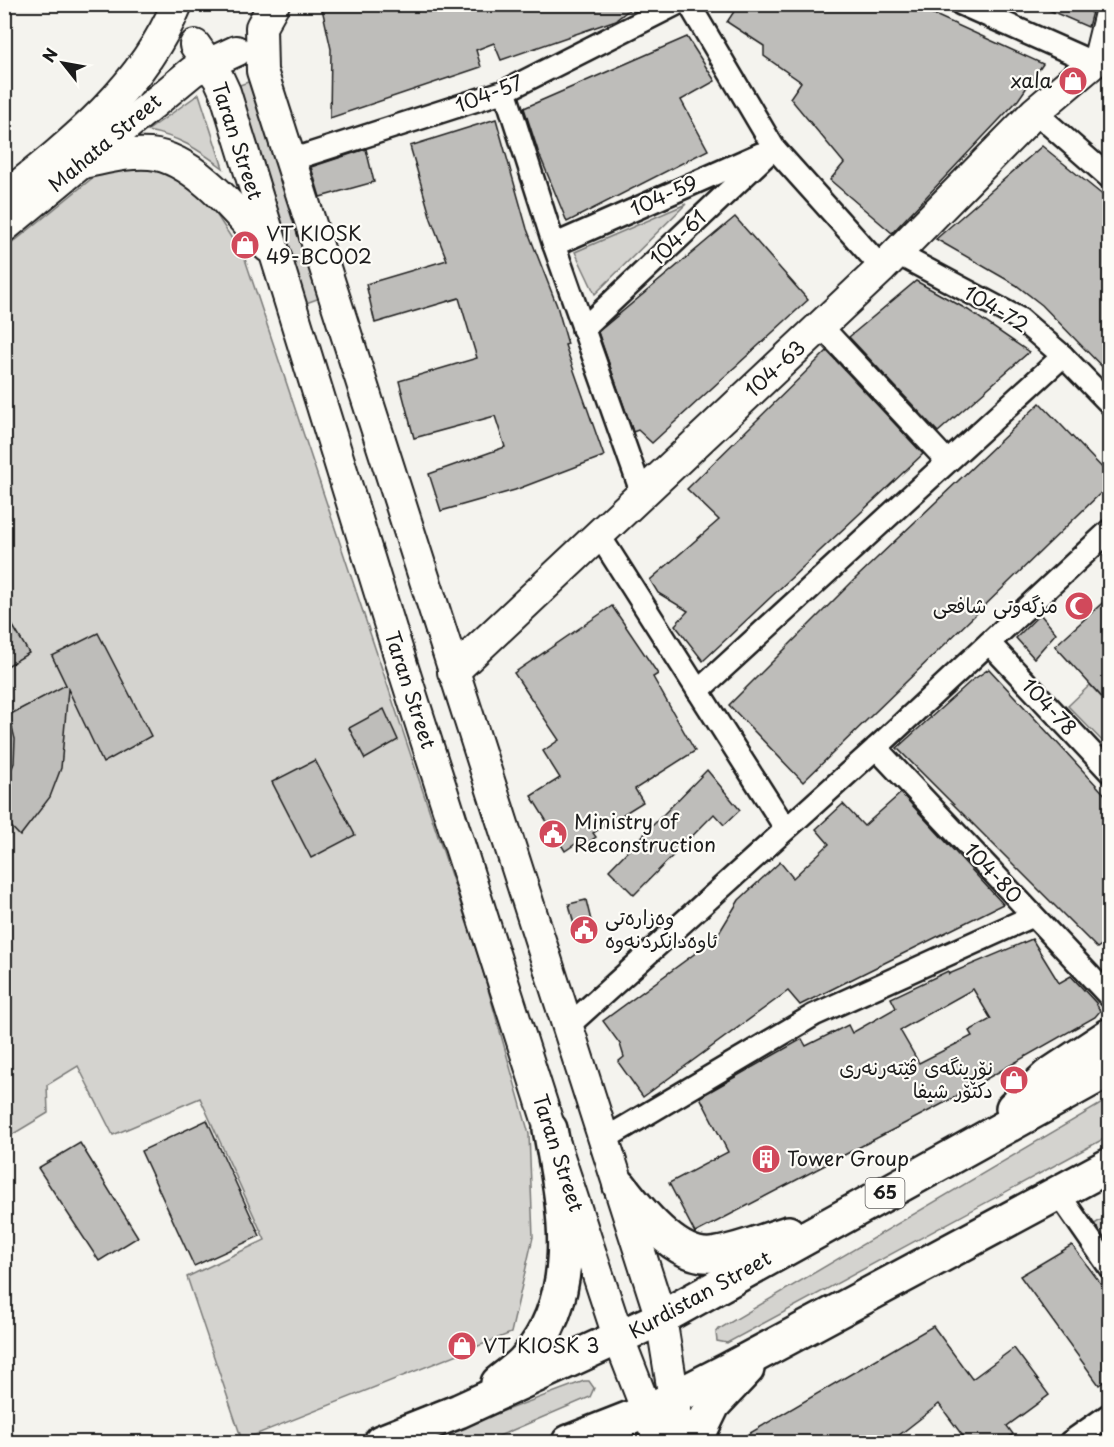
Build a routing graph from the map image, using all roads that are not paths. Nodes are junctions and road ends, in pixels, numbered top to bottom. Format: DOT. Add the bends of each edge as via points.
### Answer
graph roads {
  1 [pos="677,4"];
  2 [pos="690,4"];
  3 [pos="961,4"];
  4 [pos="178,7"];
  5 [pos="266,12"];
  6 [pos="1110,13"];
  7 [pos="202,54"];
  8 [pos="1100,61"];
  9 [pos="505,91"];
  10 [pos="1035,112"];
  11 [pos="774,148"];
  12 [pos="291,160"];
  13 [pos="79,163"];
  14 [pos="1110,178"];
  15 [pos="4,197"];
  16 [pos="4,227"];
  17 [pos="554,244"];
  18 [pos="272,251"];
  19 [pos="890,261"];
  20 [pos="821,326"];
  21 [pos="583,329"];
  22 [pos="1063,356"];
  23 [pos="1110,404"];
  24 [pos="947,461"];
  25 [pos="642,494"];
  26 [pos="1110,530"];
  27 [pos="599,535"];
  28 [pos="989,643"];
  29 [pos="453,672"];
  30 [pos="698,691"];
  31 [pos="876,748"];
  32 [pos="1110,772"];
  33 [pos="502,826"];
  34 [pos="786,829"];
  35 [pos="458,842"];
  36 [pos="1033,916"];
  37 [pos="1110,997"];
  38 [pos="566,1028"];
  39 [pos="1110,1035"];
  40 [pos="1110,1069"];
  41 [pos="550,1129"];
  42 [pos="603,1140"];
  43 [pos="976,1142"];
  44 [pos="1110,1165"];
  45 [pos="620,1186"];
  46 [pos="1058,1193"];
  47 [pos="842,1218"];
  48 [pos="1110,1268"];
  49 [pos="661,1318"];
  50 [pos="798,1332"];
  51 [pos="619,1340"];
  52 [pos="661,1404"];
  53 [pos="459,1411"];
  54 [pos="1110,1414"];
  55 [pos="381,1443"];
  56 [pos="569,1443"];
  57 [pos="609,1443"];
  58 [pos="634,1443"];
  59 [pos="659,1443"];
  60 [pos="681,1443"];
  61 [pos="695,1443"];
  62 [pos="1070,1443"];
  1 -- 9 [label="street, 104-57"];
  2 -- 11 [label="street, 104-72"];
  3 -- 8 [label="street"];
  4 -- 7 [label="main road, Taran Street" via="182,28"];
  4 -- 15 [label="main road, Mahata Street" via="115,100 75,141"];
  5 -- 7 [label="main road, Mahata Street" via="248,44 236,51"];
  5 -- 12 [label="main road" via="262,71"];
  6 -- 8 [label="main road"];
  7 -- 13 [label="main road, Mahata Street" via="193,71"];
  7 -- 18 [label="main road, Taran Street" via="225,92"];
  8 -- 10 [label="main road, 104-63"];
  9 -- 12 [label="street, 104-57"];
  9 -- 17 [label="street"];
  10 -- 14 [label="street"];
  10 -- 19 [label="main road, 104-63"];
  11 -- 17 [label="street, 104-59"];
  11 -- 19 [label="street, 104-72"];
  11 -- 21 [label="street, 104-61"];
  12 -- 29 [label="main road"];
  13 -- 16 [label="main road, Mahata Street"];
  13 -- 18 [label="main road" via="153,154 179,165 213,188"];
  17 -- 21 [label="street"];
  18 -- 35 [label="main road, Taran Street"];
  19 -- 20 [label="main road, 104-63"];
  19 -- 22 [label="street, 104-72" via="1020,319"];
  20 -- 24 [label="street"];
  20 -- 25 [label="main road, 104-63"];
  21 -- 25 [label="street"];
  22 -- 23 [label="street, 104-72"];
  22 -- 24 [label="street"];
  24 -- 30 [label="street"];
  25 -- 27 [label="main road, 104-63"];
  26 -- 28 [label="street"];
  27 -- 29 [label="main road, 104-63"];
  27 -- 30 [label="street"];
  28 -- 31 [label="street"];
  28 -- 32 [label="street, 104-78"];
  29 -- 33 [label="main road"];
  30 -- 34 [label="street"];
  31 -- 34 [label="street"];
  31 -- 36 [label="street, 104-80"];
  33 -- 35 [label="main road"];
  33 -- 38 [label="main road"];
  34 -- 38 [label="street"];
  35 -- 41 [label="main road, Taran Street"];
  36 -- 37 [label="street, 104-80"];
  36 -- 42 [label="street" via="814,1015"];
  38 -- 42 [label="main road"];
  39 -- 43 [label="highway, Kurdistan Street / 65" via="1048,1076"];
  40 -- 43 [label="highway, Kurdistan Street / 65"];
  41 -- 51 [label="main road, Taran Street"];
  41 -- 53 [label="highway" via="566,1238 565,1270 558,1300 545,1332 526,1360"];
  42 -- 45 [label="main road"];
  43 -- 47 [label="highway, Kurdistan Street / 65"];
  44 -- 46 [label="highway"];
  45 -- 47 [label="highway" via="642,1215 683,1248 698,1254 712,1255"];
  45 -- 49 [label="main road"];
  46 -- 48 [label="street"];
  46 -- 50 [label="highway"];
  47 -- 49 [label="highway, Kurdistan Street / 65"];
  49 -- 51 [label="highway, Kurdistan Street / 65"];
  49 -- 52 [label="main road"];
  50 -- 52 [label="highway"];
  50 -- 61 [label="highway" via="767,1351 727,1389 705,1419"];
  51 -- 52 [label="main road, Taran Street"];
  51 -- 53 [label="highway, Kurdistan Street / 65"];
  52 -- 56 [label="highway"];
  52 -- 59 [label="main road"];
  52 -- 60 [label="main road"];
  53 -- 55 [label="highway, Kurdistan Street / 65"];
  54 -- 62 [label="street"];
  57 -- 58 [label="highway"];
}
